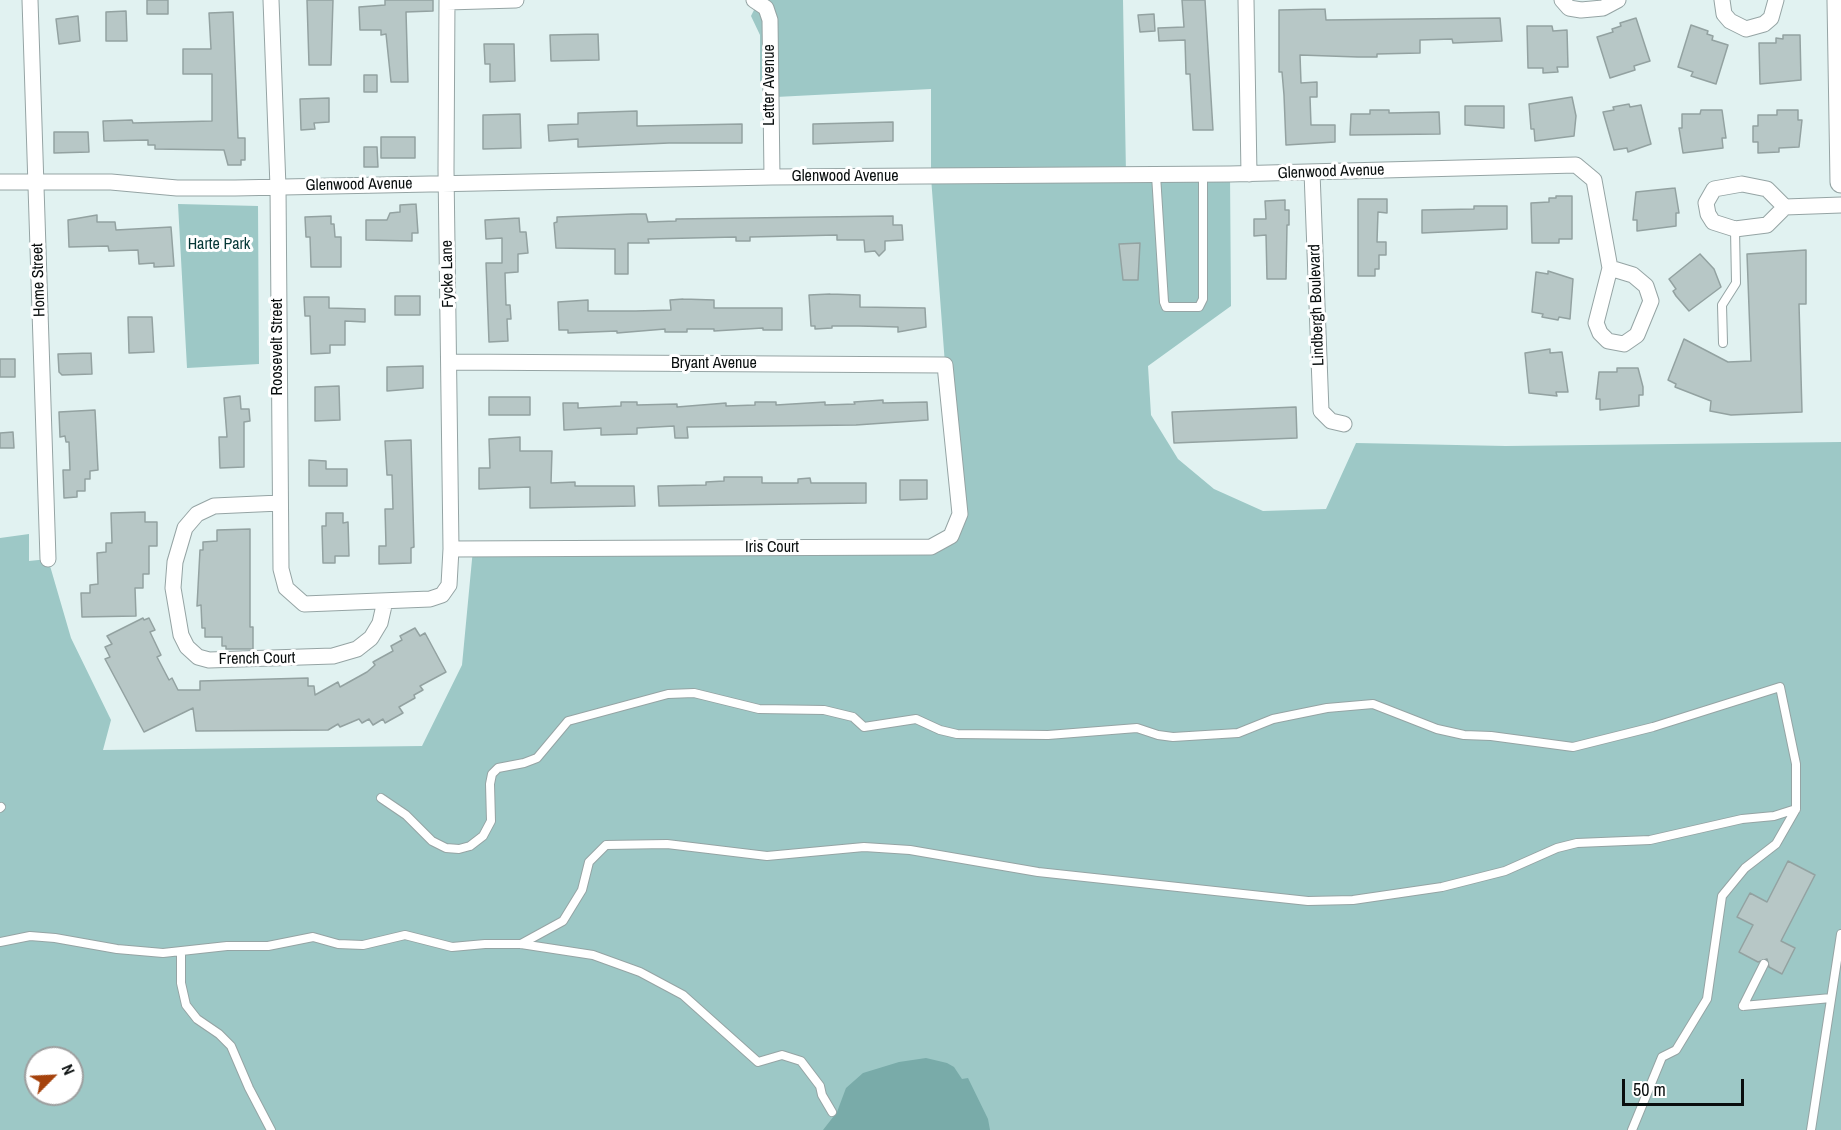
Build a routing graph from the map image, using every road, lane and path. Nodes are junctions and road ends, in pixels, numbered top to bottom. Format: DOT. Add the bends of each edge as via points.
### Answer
graph roads {
  1 [pos="30,0"];
  2 [pos="271,0"];
  3 [pos="516,0"];
  4 [pos="754,0"];
  5 [pos="1245,0"];
  6 [pos="1562,0"];
  7 [pos="1618,0"];
  8 [pos="1722,0"];
  9 [pos="1776,0"];
  10 [pos="1781,0"];
  11 [pos="1838,0"];
  12 [pos="447,1"];
  13 [pos="1840,115"];
  14 [pos="1312,172"];
  15 [pos="1203,174"];
  16 [pos="1249,174"];
  17 [pos="1156,175"];
  18 [pos="772,177"];
  19 [pos="36,181"];
  20 [pos="0,182"];
  21 [pos="1841,182"];
  22 [pos="446,183"];
  23 [pos="278,187"];
  24 [pos="1841,205"];
  25 [pos="1785,207"];
  26 [pos="1735,229"];
  27 [pos="1610,268"];
  28 [pos="1723,343"];
  29 [pos="449,362"];
  30 [pos="948,399"];
  31 [pos="1344,424"];
  32 [pos="280,503"];
  33 [pos="451,549"];
  34 [pos="48,559"];
  35 [pos="386,601"];
  36 [pos="381,798"];
  37 [pos="1796,809"];
  38 [pos="1841,934"];
  39 [pos="0,942"];
  40 [pos="521,944"];
  41 [pos="181,951"];
  42 [pos="1839,955"];
  43 [pos="1764,964"];
  44 [pos="1831,998"];
  45 [pos="832,1112"];
  46 [pos="271,1130"];
  47 [pos="1632,1130"];
  48 [pos="1811,1130"];
  1 -- 19 [label="street, Home Street"];
  2 -- 23 [label="street, Roosevelt Street"];
  3 -- 12 [label="street"];
  4 -- 18 [label="street, Letter Avenue" via="766,8 770,20"];
  5 -- 16 [label="street"];
  6 -- 7 [label="street" via="1569,8 1581,10 1603,8"];
  8 -- 9 [label="street" via="1724,14 1746,29 1771,18"];
  9 -- 10 [label="street"];
  11 -- 13 [label="street"];
  12 -- 22 [label="street, Fycke Lane"];
  13 -- 21 [label="street"];
  14 -- 16 [label="street, Glenwood Avenue"];
  14 -- 27 [label="street, Glenwood Avenue" via="1576,165 1594,180"];
  14 -- 31 [label="street, Lindbergh Boulevard" via="1321,411 1332,421"];
  15 -- 16 [label="street, Glenwood Avenue"];
  15 -- 17 [label="street, Glenwood Avenue"];
  15 -- 17 [label="lane" via="1203,299 1199,307 1166,307 1164,302"];
  17 -- 18 [label="street, Glenwood Avenue"];
  18 -- 22 [label="street, Glenwood Avenue"];
  19 -- 20 [label="street, Glenwood Avenue"];
  19 -- 23 [label="street, Glenwood Avenue" via="177,188"];
  19 -- 34 [label="street, Home Street"];
  22 -- 23 [label="street, Glenwood Avenue"];
  22 -- 29 [label="street, Fycke Lane"];
  23 -- 32 [label="street, Roosevelt Street"];
  24 -- 25 [label="street"];
  25 -- 26 [label="street" via="1767,225"];
  25 -- 26 [label="street" via="1762,187 1742,184 1714,189 1707,198 1708,214 1718,225"];
  26 -- 28 [label="lane" via="1736,283 1722,305"];
  27 -- 27 [label="street, Glenwood Avenue" via="1596,323 1608,341 1624,344 1637,335 1651,301 1646,286 1633,275"];
  29 -- 30 [label="street, Bryant Avenue" via="945,365"];
  29 -- 33 [label="street, Fycke Lane"];
  30 -- 33 [label="street, Iris Court" via="960,514 951,536 931,547"];
  32 -- 35 [label="street, Roosevelt Street" via="281,569 293,597 304,604"];
  32 -- 35 [label="street, French Court" via="214,506 197,514 185,528 175,562 173,588 181,635 198,657 209,660 333,656 357,649 371,638"];
  33 -- 35 [label="street" via="449,585 442,595"];
  36 -- 37 [label="lane" via="406,815 432,841 446,848 470,846 483,837 491,821 490,784 498,768 537,758 568,721 668,694 694,693 759,709 824,710 853,717 864,727 916,719 957,734 1048,735 1137,728 1173,736 1238,733 1273,719 1373,704 1437,729 1464,735 1573,747 1653,727 1780,687 1796,764"];
  37 -- 40 [label="lane" via="1650,840 1577,843 1505,871 1450,886 1353,900 1281,900 1207,888 1038,872 910,850 864,847 767,856 667,844 606,845 589,862 582,890 563,921"];
  37 -- 47 [label="lane" via="1776,844 1739,874 1722,896 1707,999 1676,1050 1662,1056"];
  38 -- 42 [label="lane"];
  39 -- 41 [label="lane" via="30,936 136,951"];
  40 -- 41 [label="lane" via="452,947 405,935 363,945 313,937 268,946"];
  40 -- 45 [label="lane" via="593,955 662,982 683,995 758,1062 782,1055 801,1061 820,1086"];
  41 -- 46 [label="lane" via="186,1005 196,1019 231,1046"];
  42 -- 44 [label="lane"];
  43 -- 44 [label="lane" via="1743,1006"];
  44 -- 48 [label="lane"];
}
